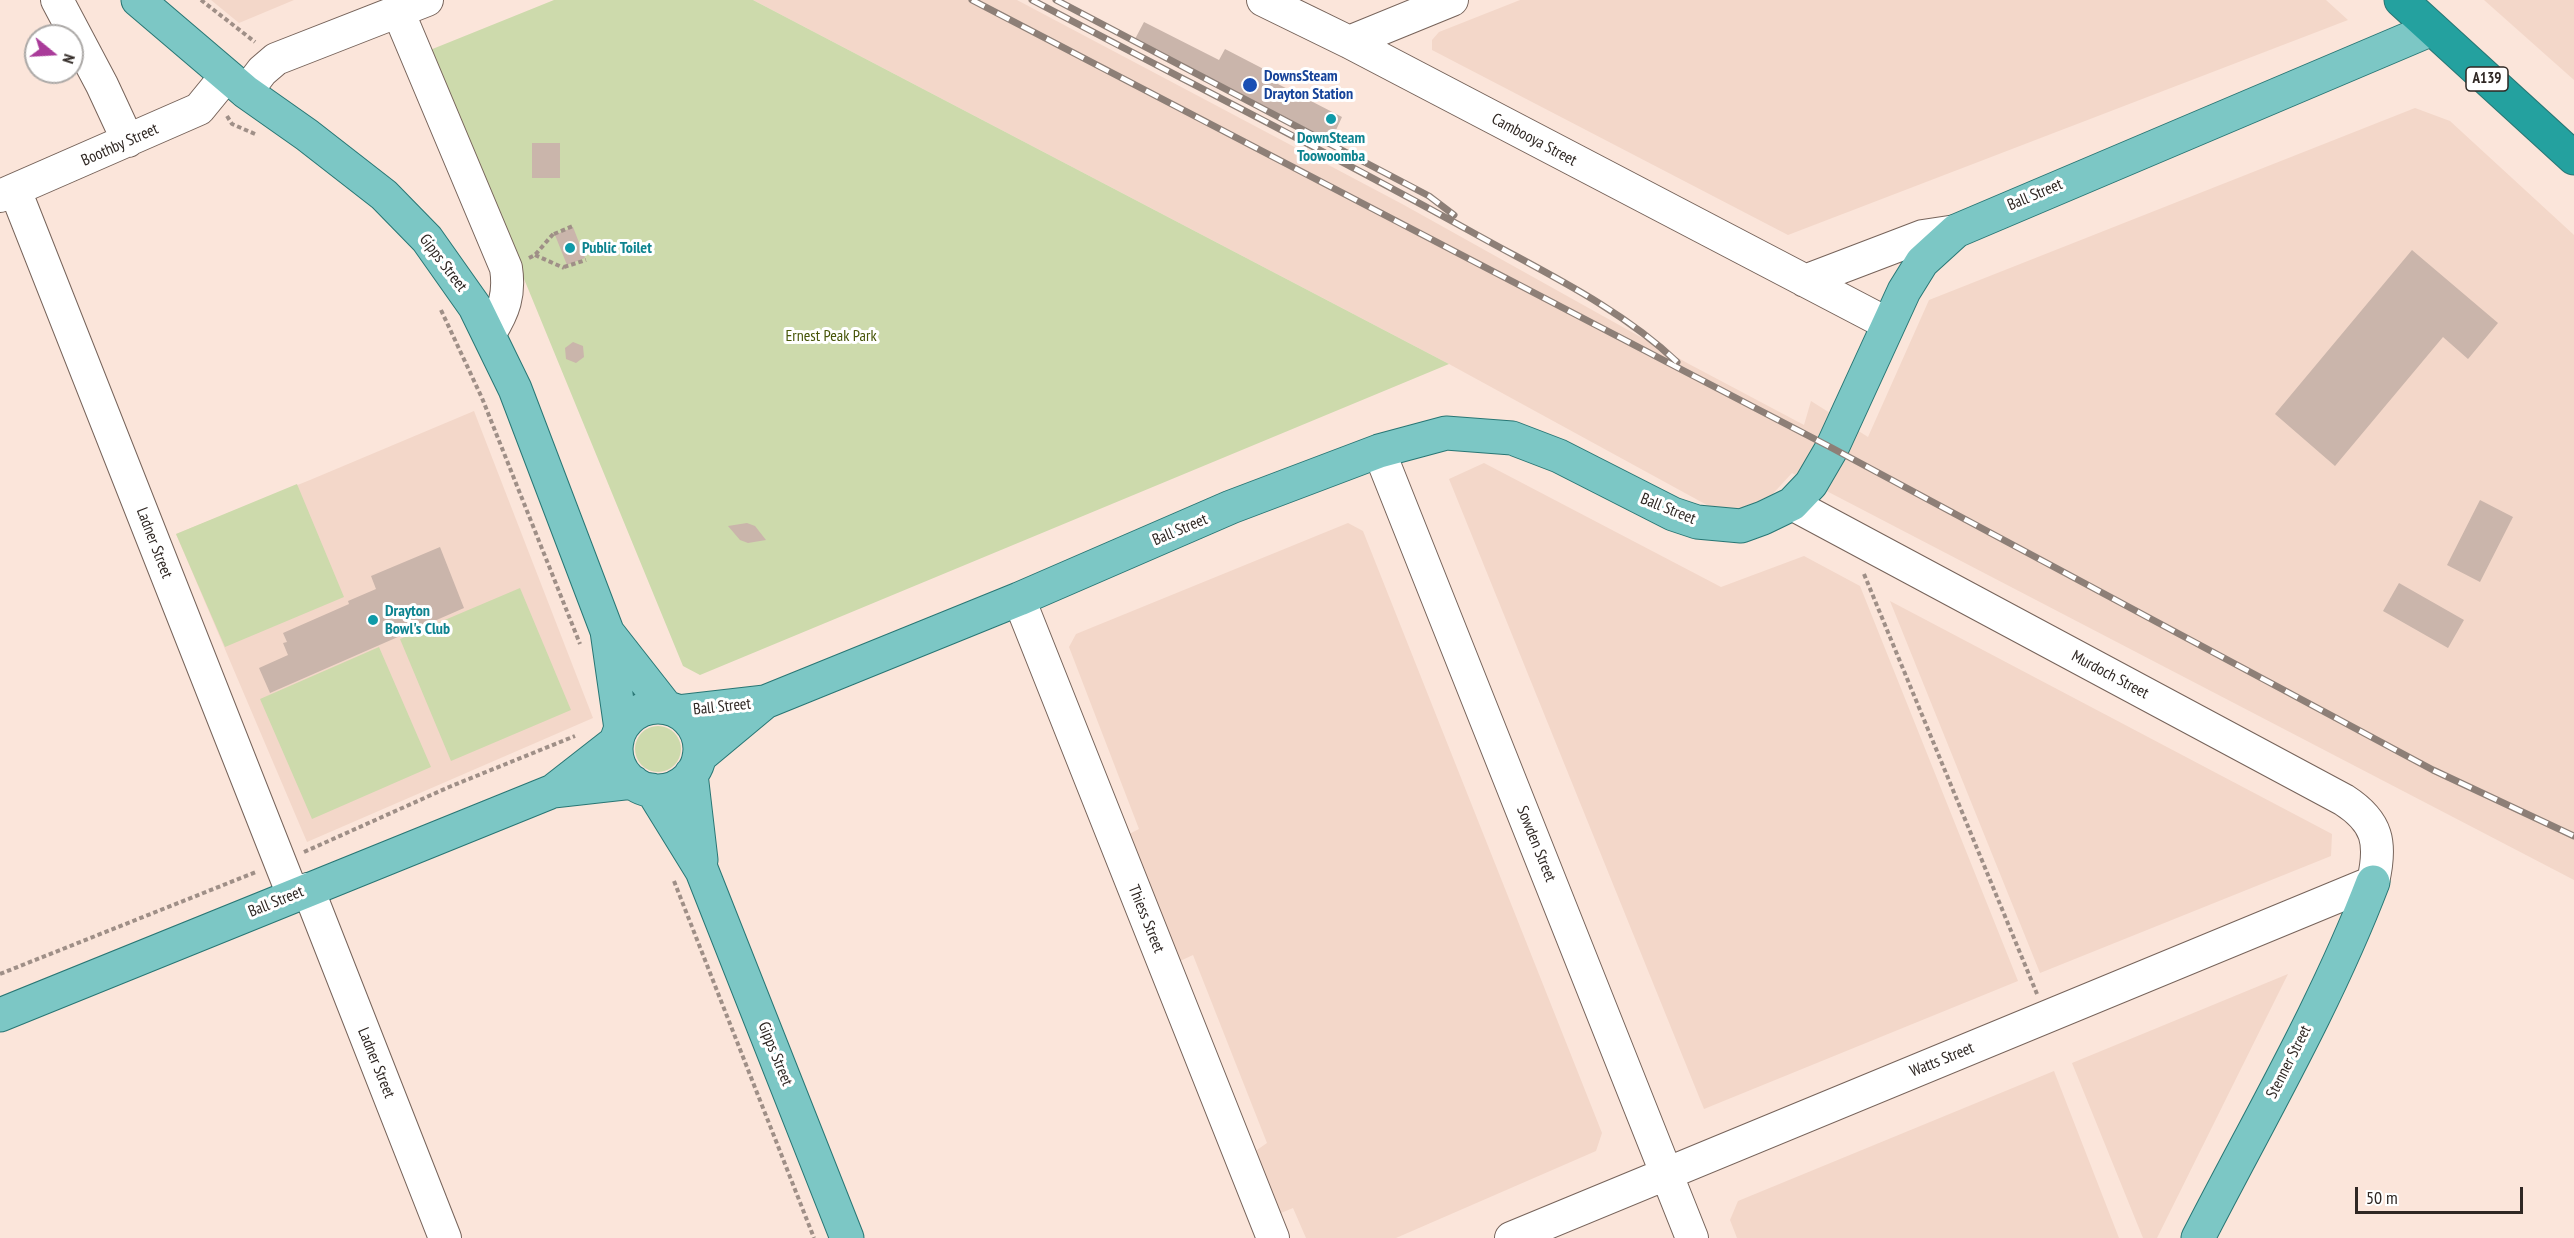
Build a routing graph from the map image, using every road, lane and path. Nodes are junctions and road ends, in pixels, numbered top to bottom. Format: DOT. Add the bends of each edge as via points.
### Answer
graph roads {
  1 [pos="57,0"];
  2 [pos="138,0"];
  3 [pos="201,0"];
  4 [pos="427,0"];
  5 [pos="1263,0"];
  6 [pos="1452,0"];
  7 [pos="2401,0"];
  8 [pos="398,11"];
  9 [pos="2432,28"];
  10 [pos="1349,42"];
  11 [pos="276,59"];
  12 [pos="227,89"];
  13 [pos="274,129"];
  14 [pos="128,141"];
  15 [pos="2574,158"];
  16 [pos="8,193"];
  17 [pos="573,226"];
  18 [pos="1956,231"];
  19 [pos="535,255"];
  20 [pos="586,260"];
  21 [pos="506,268"];
  22 [pos="1805,281"];
  23 [pos="439,306"];
  24 [pos="1888,324"];
  25 [pos="490,333"];
  26 [pos="1379,451"];
  27 [pos="1792,504"];
  28 [pos="1848,535"];
  29 [pos="1019,599"];
  30 [pos="594,639"];
  31 [pos="765,702"];
  32 [pos="672,710"];
  33 [pos="619,735"];
  34 [pos="695,765"];
  35 [pos="643,786"];
  36 [pos="553,791"];
  37 [pos="702,871"];
  38 [pos="670,872"];
  39 [pos="2373,882"];
  40 [pos="300,892"];
  41 [pos="0,1015"];
  42 [pos="2046,1017"];
  43 [pos="1667,1174"];
  44 [pos="445,1238"];
  45 [pos="814,1238"];
  46 [pos="847,1238"];
  47 [pos="1273,1238"];
  48 [pos="1511,1238"];
  49 [pos="1692,1238"];
  50 [pos="2198,1238"];
  1 -- 14 [label="street"];
  2 -- 12 [label="main road, Gipps Street"];
  3 -- 11 [label="path"];
  4 -- 8 [label="street, Boothby Street"];
  5 -- 10 [label="street, Cambooya Street"];
  6 -- 10 [label="street"];
  7 -- 9 [label="highway, A139"];
  8 -- 11 [label="street, Boothby Street"];
  8 -- 21 [label="street"];
  9 -- 15 [label="highway, A139"];
  9 -- 18 [label="main road, Ball Street"];
  10 -- 22 [label="street, Cambooya Street"];
  11 -- 12 [label="street, Boothby Street"];
  12 -- 13 [label="main road, Gipps Street"];
  12 -- 13 [label="path" via="232,124"];
  12 -- 14 [label="street, Boothby Street" via="191,113"];
  13 -- 25 [label="main road, Gipps Street" via="363,177 406,216 454,276"];
  14 -- 16 [label="street, Boothby Street"];
  16 -- 40 [label="street, Ladner Street"];
  17 -- 19 [label="path" via="554,234"];
  18 -- 22 [label="street" via="1923,236"];
  18 -- 24 [label="main road, Ball Street" via="1922,262"];
  19 -- 20 [label="path" via="564,267"];
  19 -- 21 [label="path"];
  21 -- 25 [label="street" via="509,288 502,314"];
  22 -- 24 [label="street, Cambooya Street"];
  23 -- 30 [label="path"];
  24 -- 27 [label="main road, Ball Street" via="1832,448 1811,483"];
  25 -- 30 [label="main road, Gipps Street" via="515,389"];
  26 -- 27 [label="main road, Ball Street" via="1446,433 1512,438 1583,467 1673,514 1720,526 1741,526"];
  26 -- 29 [label="main road, Ball Street" via="1231,507"];
  26 -- 43 [label="street, Sowden Street"];
  27 -- 28 [label="street, Murdoch Street"];
  28 -- 39 [label="street, Murdoch Street" via="2360,810 2368,818 2377,843"];
  28 -- 42 [label="path"];
  29 -- 31 [label="main road, Ball Street"];
  29 -- 47 [label="street, Thiess Street"];
  30 -- 32 [label="main road, Gipps Street"];
  30 -- 33 [label="main road, Gipps Street"];
  31 -- 32 [label="main road, Ball Street"];
  31 -- 34 [label="main road, Ball Street"];
  32 -- 33 [label="main road" via="653,707 640,711"];
  32 -- 34 [label="main road" via="696,731"];
  33 -- 35 [label="main road" via="619,764"];
  33 -- 36 [label="main road, Ball Street"];
  34 -- 35 [label="main road" via="674,788"];
  34 -- 37 [label="main road, Gipps Street"];
  35 -- 36 [label="main road, Ball Street"];
  35 -- 37 [label="main road, Gipps Street"];
  36 -- 40 [label="main road, Ball Street"];
  37 -- 46 [label="main road, Gipps Street"];
  38 -- 45 [label="path"];
  39 -- 42 [label="street, Watts Street"];
  39 -- 50 [label="main road, Stenner Street" via="2311,1019"];
  40 -- 41 [label="main road, Ball Street"];
  40 -- 44 [label="street, Ladner Street"];
  42 -- 43 [label="street, Watts Street"];
  43 -- 48 [label="street, Watts Street"];
  43 -- 49 [label="street, Sowden Street"];
}
